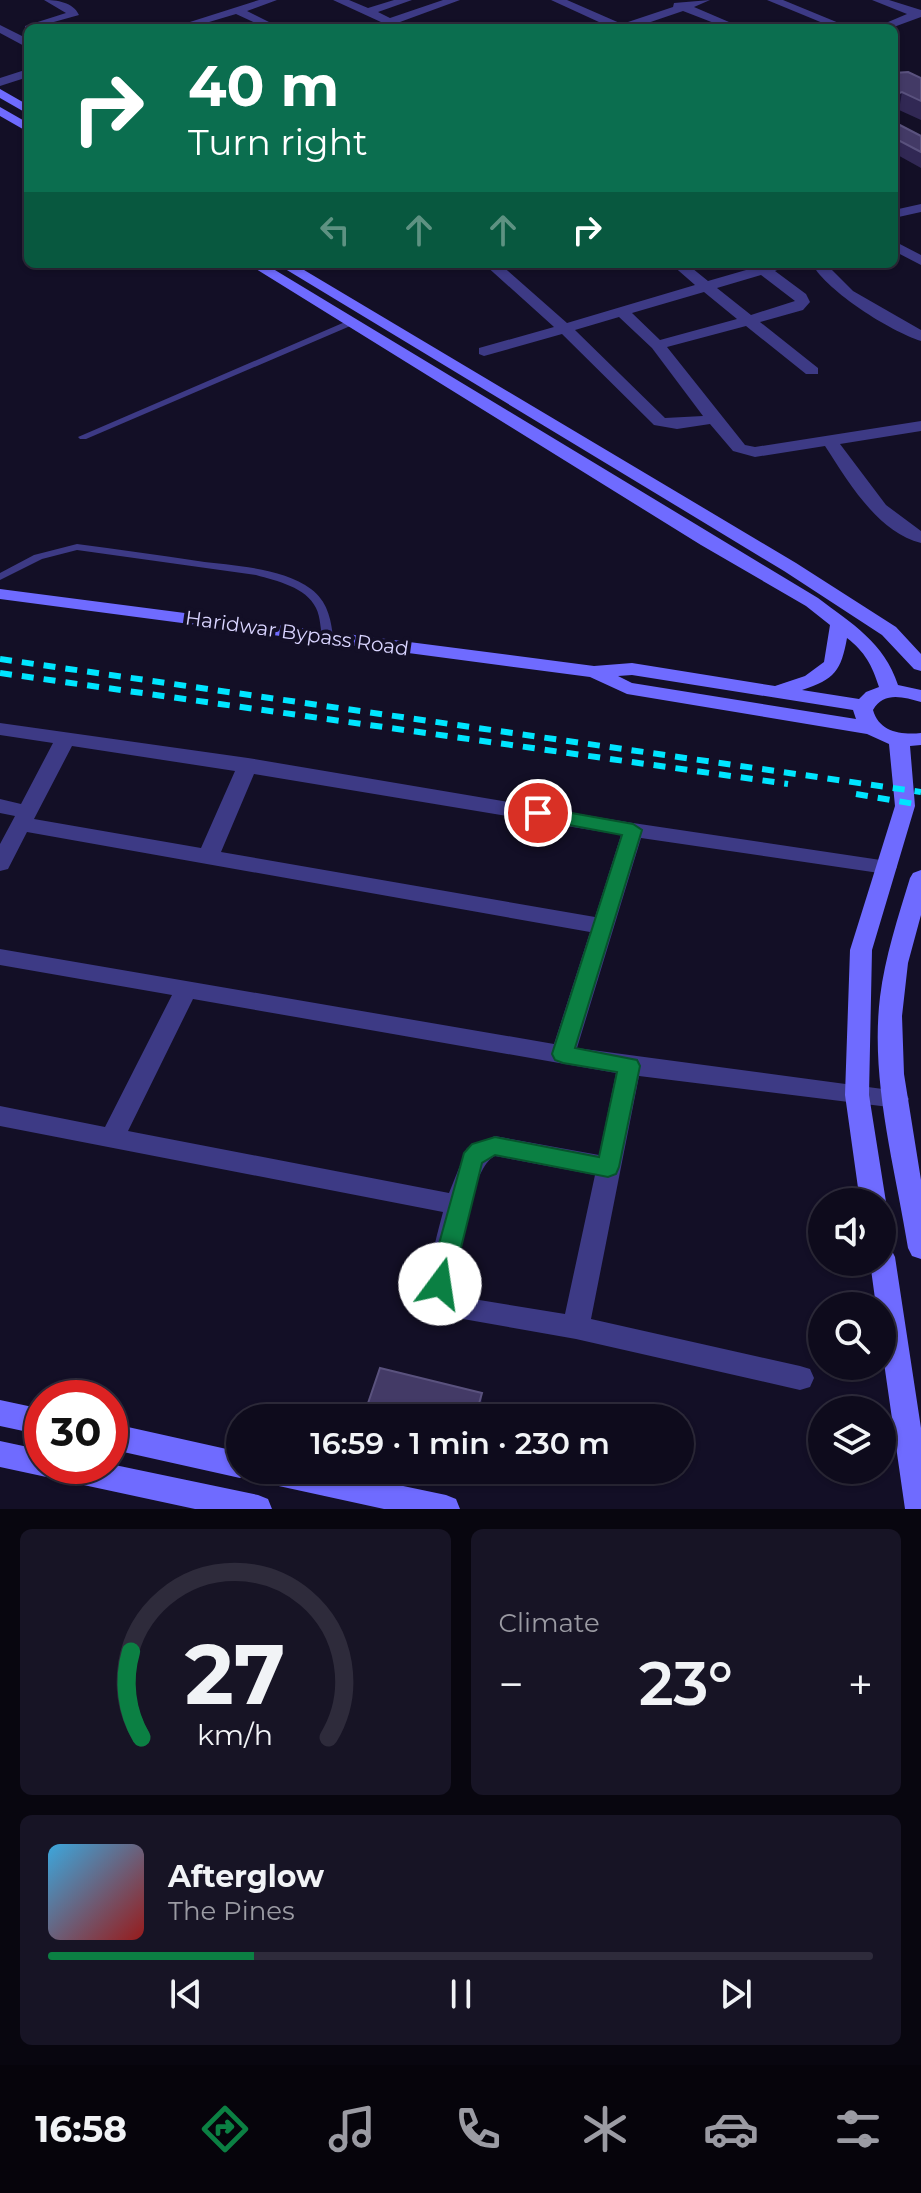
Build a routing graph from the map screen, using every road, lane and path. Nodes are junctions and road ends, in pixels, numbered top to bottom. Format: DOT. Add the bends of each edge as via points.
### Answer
graph roads {
  1 [pos="50,0"];
  2 [pos="271,0"];
  3 [pos="339,0"];
  4 [pos="406,0"];
  5 [pos="454,0"];
  6 [pos="557,0"];
  7 [pos="666,0"];
  8 [pos="704,0"];
  9 [pos="773,0"];
  10 [pos="878,0"];
  11 [pos="684,7"];
  12 [pos="237,10"];
  13 [pos="367,12"];
  14 [pos="919,14"];
  15 [pos="390,22"];
  16 [pos="43,24"];
  17 [pos="190,24"];
  18 [pos="267,24"];
  19 [pos="395,24"];
  20 [pos="613,24"];
  21 [pos="634,24"];
  22 [pos="727,24"];
  23 [pos="835,24"];
  24 [pos="891,24"];
  25 [pos="5,31"];
  26 [pos="24,42"];
  27 [pos="24,74"];
  28 [pos="0,82"];
  29 [pos="0,93"];
  30 [pos="24,108"];
  31 [pos="0,111"];
  32 [pos="24,126"];
  33 [pos="921,208"];
  34 [pos="898,213"];
  35 [pos="921,220"];
  36 [pos="898,247"];
  37 [pos="898,248"];
  38 [pos="921,248"];
  39 [pos="921,261"];
  40 [pos="262,268"];
  41 [pos="291,268"];
  42 [pos="496,268"];
  43 [pos="683,268"];
  44 [pos="757,268"];
  45 [pos="761,268"];
  46 [pos="820,268"];
  47 [pos="706,285"];
  48 [pos="623,313"];
  49 [pos="752,321"];
  50 [pos="352,322"];
  51 [pos="566,330"];
  52 [pos="921,336"];
  53 [pos="657,345"];
  54 [pos="484,351"];
  55 [pos="812,371"];
  56 [pos="714,419"];
  57 [pos="921,426"];
  58 [pos="83,437"];
  59 [pos="831,442"];
  60 [pos="921,538"];
  61 [pos="0,577"];
  62 [pos="0,594"];
  63 [pos="840,621"];
  64 [pos="327,637"];
  65 [pos="921,665"];
  66 [pos="594,672"];
  67 [pos="778,691"];
  68 [pos="890,691"];
  69 [pos="921,696"];
  70 [pos="864,706"];
  71 [pos="871,728"];
  72 [pos="0,729"];
  73 [pos="910,739"];
  74 [pos="65,740"];
  75 [pos="248,765"];
  76 [pos="0,806"];
  77 [pos="25,818"];
  78 [pos="633,830"];
  79 [pos="208,857"];
  80 [pos="0,864"];
  81 [pos="886,867"];
  82 [pos="921,878"];
  83 [pos="603,926"];
  84 [pos="0,957"];
  85 [pos="186,989"];
  86 [pos="563,1054"];
  87 [pos="629,1066"];
  88 [pos="857,1095"];
  89 [pos="897,1099"];
  90 [pos="0,1116"];
  91 [pos="112,1138"];
  92 [pos="608,1167"];
  93 [pos="871,1188"];
  94 [pos="459,1205"];
  95 [pos="921,1248"];
  96 [pos="885,1276"];
  97 [pos="576,1327"];
  98 [pos="800,1378"];
  99 [pos="0,1413"];
  100 [pos="24,1418"];
  101 [pos="128,1440"];
  102 [pos="0,1454"];
  103 [pos="24,1459"];
  104 [pos="226,1462"];
  105 [pos="128,1481"];
  106 [pos="330,1484"];
  107 [pos="258,1509"];
  108 [pos="446,1509"];
  109 [pos="919,1509"];
  1 -- 16 [label="street" via="73,15"];
  2 -- 12 [label="street"];
  3 -- 13 [label="street"];
  4 -- 13 [label="street"];
  5 -- 15 [label="street"];
  6 -- 20 [label="street"];
  7 -- 11 [label="street"];
  8 -- 11 [label="street"];
  9 -- 23 [label="street"];
  10 -- 14 [label="street"];
  11 -- 21 [label="street"];
  11 -- 22 [label="street"];
  12 -- 17 [label="street"];
  12 -- 18 [label="street"];
  13 -- 15 [label="street"];
  14 -- 24 [label="street"];
  15 -- 19 [label="street"];
  25 -- 26 [label="street"];
  27 -- 28 [label="street"];
  29 -- 30 [label="main road"];
  31 -- 32 [label="main road"];
  33 -- 34 [label="street"];
  34 -- 35 [label="street"];
  36 -- 38 [label="street"];
  37 -- 39 [label="street"];
  40 -- 50 [label="main road"];
  41 -- 65 [label="main road" via="790,567 889,631"];
  42 -- 51 [label="street"];
  43 -- 47 [label="street"];
  44 -- 47 [label="street"];
  45 -- 49 [label="street" via="803,302"];
  46 -- 52 [label="street" via="836,285"];
  47 -- 48 [label="street"];
  47 -- 49 [label="street"];
  48 -- 51 [label="street"];
  48 -- 53 [label="street"];
  49 -- 53 [label="street"];
  49 -- 55 [label="street"];
  50 -- 58 [label="lane"];
  50 -- 63 [label="main road"];
  51 -- 54 [label="street"];
  51 -- 56 [label="street" via="660,422"];
  53 -- 56 [label="street"];
  56 -- 59 [label="street" via="746,451"];
  57 -- 59 [label="street"];
  59 -- 60 [label="street" via="865,494"];
  61 -- 64 [label="lane" via="38,557 77,547 256,572 283,579 316,599 327,618"];
  62 -- 64 [label="main road, Haridwar Bypass Road"];
  63 -- 67 [label="main road" via="833,664 812,680"];
  63 -- 68 [label="main road" via="869,646"];
  64 -- 66 [label="main road, Haridwar Bypass Road"];
  66 -- 67 [label="main road, Haridwar Bypass Road" via="632,669"];
  66 -- 71 [label="main road, Haridwar Bypass Road" via="627,688"];
  67 -- 70 [label="main road, Haridwar Bypass Road"];
  68 -- 69 [label="main road"];
  68 -- 70 [label="main road"];
  70 -- 71 [label="main road"];
  71 -- 73 [label="main road, Haridwar Bypass Road"];
  72 -- 74 [label="street"];
  73 -- 81 [label="main road" via="905,806"];
  74 -- 75 [label="street"];
  74 -- 77 [label="street"];
  75 -- 78 [label="street"];
  75 -- 79 [label="street"];
  76 -- 77 [label="street"];
  77 -- 79 [label="street"];
  77 -- 80 [label="street"];
  78 -- 81 [label="street"];
  78 -- 83 [label="street"];
  79 -- 83 [label="street"];
  81 -- 88 [label="main road" via="861,950"];
  82 -- 89 [label="main road" via="890,1015"];
  83 -- 86 [label="street"];
  84 -- 85 [label="street"];
  85 -- 86 [label="street"];
  85 -- 91 [label="street"];
  86 -- 87 [label="street"];
  87 -- 88 [label="street"];
  87 -- 92 [label="street"];
  88 -- 89 [label="street"];
  88 -- 93 [label="main road"];
  89 -- 95 [label="main road"];
  90 -- 91 [label="street"];
  91 -- 94 [label="street"];
  92 -- 94 [label="street" via="495,1146 472,1160"];
  92 -- 97 [label="street"];
  94 -- 97 [label="street" via="440,1284 442,1299 455,1308"];
  96 -- 109 [label="main road"];
  97 -- 98 [label="street"];
  99 -- 100 [label="main road"];
  101 -- 104 [label="main road"];
  102 -- 103 [label="main road"];
  105 -- 107 [label="main road"];
  106 -- 108 [label="main road"];
}
